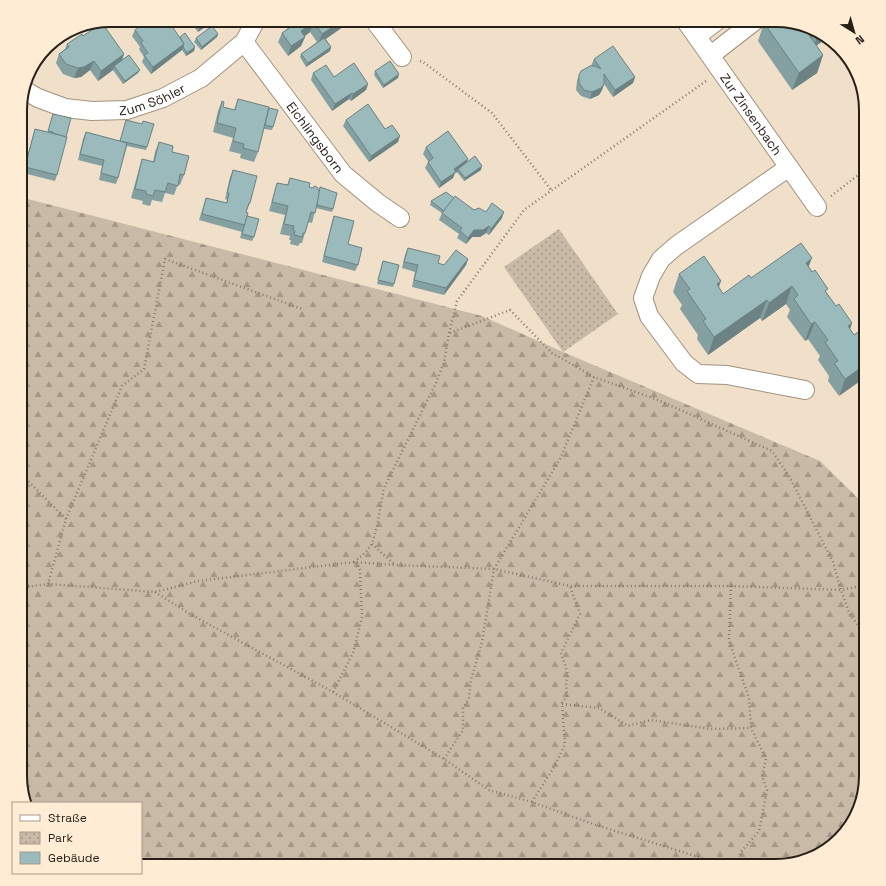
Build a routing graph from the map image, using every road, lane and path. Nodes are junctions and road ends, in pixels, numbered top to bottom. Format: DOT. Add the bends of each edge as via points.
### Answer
graph roads {
  1 [pos="252,27"];
  2 [pos="379,27"];
  3 [pos="691,27"];
  4 [pos="709,27"];
  5 [pos="747,27"];
  6 [pos="697,36"];
  7 [pos="244,42"];
  8 [pos="711,55"];
  9 [pos="402,57"];
  10 [pos="721,70"];
  11 [pos="29,93"];
  12 [pos="789,168"];
  13 [pos="859,175"];
  14 [pos="552,191"];
  15 [pos="817,207"];
  16 [pos="400,218"];
  17 [pos="302,310"];
  18 [pos="449,333"];
  19 [pos="594,376"];
  20 [pos="804,390"];
  21 [pos="27,480"];
  22 [pos="66,519"];
  23 [pos="372,544"];
  24 [pos="354,562"];
  25 [pos="396,565"];
  26 [pos="494,569"];
  27 [pos="48,584"];
  28 [pos="570,586"];
  29 [pos="731,586"];
  30 [pos="859,586"];
  31 [pos="27,587"];
  32 [pos="841,590"];
  33 [pos="155,592"];
  34 [pos="859,626"];
  35 [pos="333,692"];
  36 [pos="562,704"];
  37 [pos="751,728"];
  38 [pos="444,759"];
  39 [pos="532,802"];
  40 [pos="705,859"];
  41 [pos="739,859"];
  1 -- 7 [label="street, Zum Söhler"];
  2 -- 9 [label="street"];
  3 -- 6 [label="street, Zur Zinsenbach"];
  4 -- 6 [label="street"];
  5 -- 8 [label="street"];
  6 -- 8 [label="street, Zur Zinsenbach"];
  7 -- 11 [label="street, Zum Söhler" via="201,78 163,98 126,110 92,111 65,108"];
  7 -- 16 [label="street, Eichlingsborn" via="343,174"];
  8 -- 10 [label="street, Zur Zinsenbach"];
  9 -- 14 [label="path" via="423,62 492,113"];
  10 -- 12 [label="street, Zur Zinsenbach"];
  10 -- 14 [label="path"];
  12 -- 15 [label="street, Zur Zinsenbach"];
  12 -- 20 [label="street" via="661,259 643,298 649,316 684,363 698,374 727,375"];
  13 -- 15 [label="path"];
  14 -- 18 [label="path" via="524,210 457,301"];
  17 -- 22 [label="path" via="165,259 144,370 122,386"];
  18 -- 19 [label="path" via="510,310 552,353"];
  18 -- 23 [label="path" via="444,362 436,383 384,488"];
  19 -- 26 [label="path" via="560,459"];
  19 -- 32 [label="path" via="658,400 772,451 789,476 833,562"];
  21 -- 22 [label="path"];
  22 -- 27 [label="path"];
  23 -- 24 [label="path"];
  23 -- 25 [label="path"];
  24 -- 25 [label="path"];
  24 -- 33 [label="path" via="198,581"];
  24 -- 35 [label="path" via="360,570 362,617 353,653"];
  25 -- 26 [label="path"];
  26 -- 28 [label="path"];
  26 -- 38 [label="path" via="482,642 471,680 469,698 463,708 463,730"];
  27 -- 31 [label="path"];
  27 -- 33 [label="path"];
  28 -- 29 [label="path"];
  28 -- 36 [label="path" via="580,614 561,653 568,674 567,696"];
  29 -- 32 [label="path"];
  29 -- 37 [label="path" via="729,641 749,698"];
  30 -- 32 [label="path"];
  32 -- 34 [label="path" via="850,615"];
  33 -- 35 [label="path" via="190,614"];
  35 -- 38 [label="path"];
  36 -- 37 [label="path" via="599,708 628,726 651,720 711,729"];
  36 -- 39 [label="path" via="565,745"];
  37 -- 41 [label="path" via="766,759 762,776 768,790 759,831 741,852"];
  38 -- 39 [label="path" via="489,790"];
  39 -- 40 [label="path"];
}
